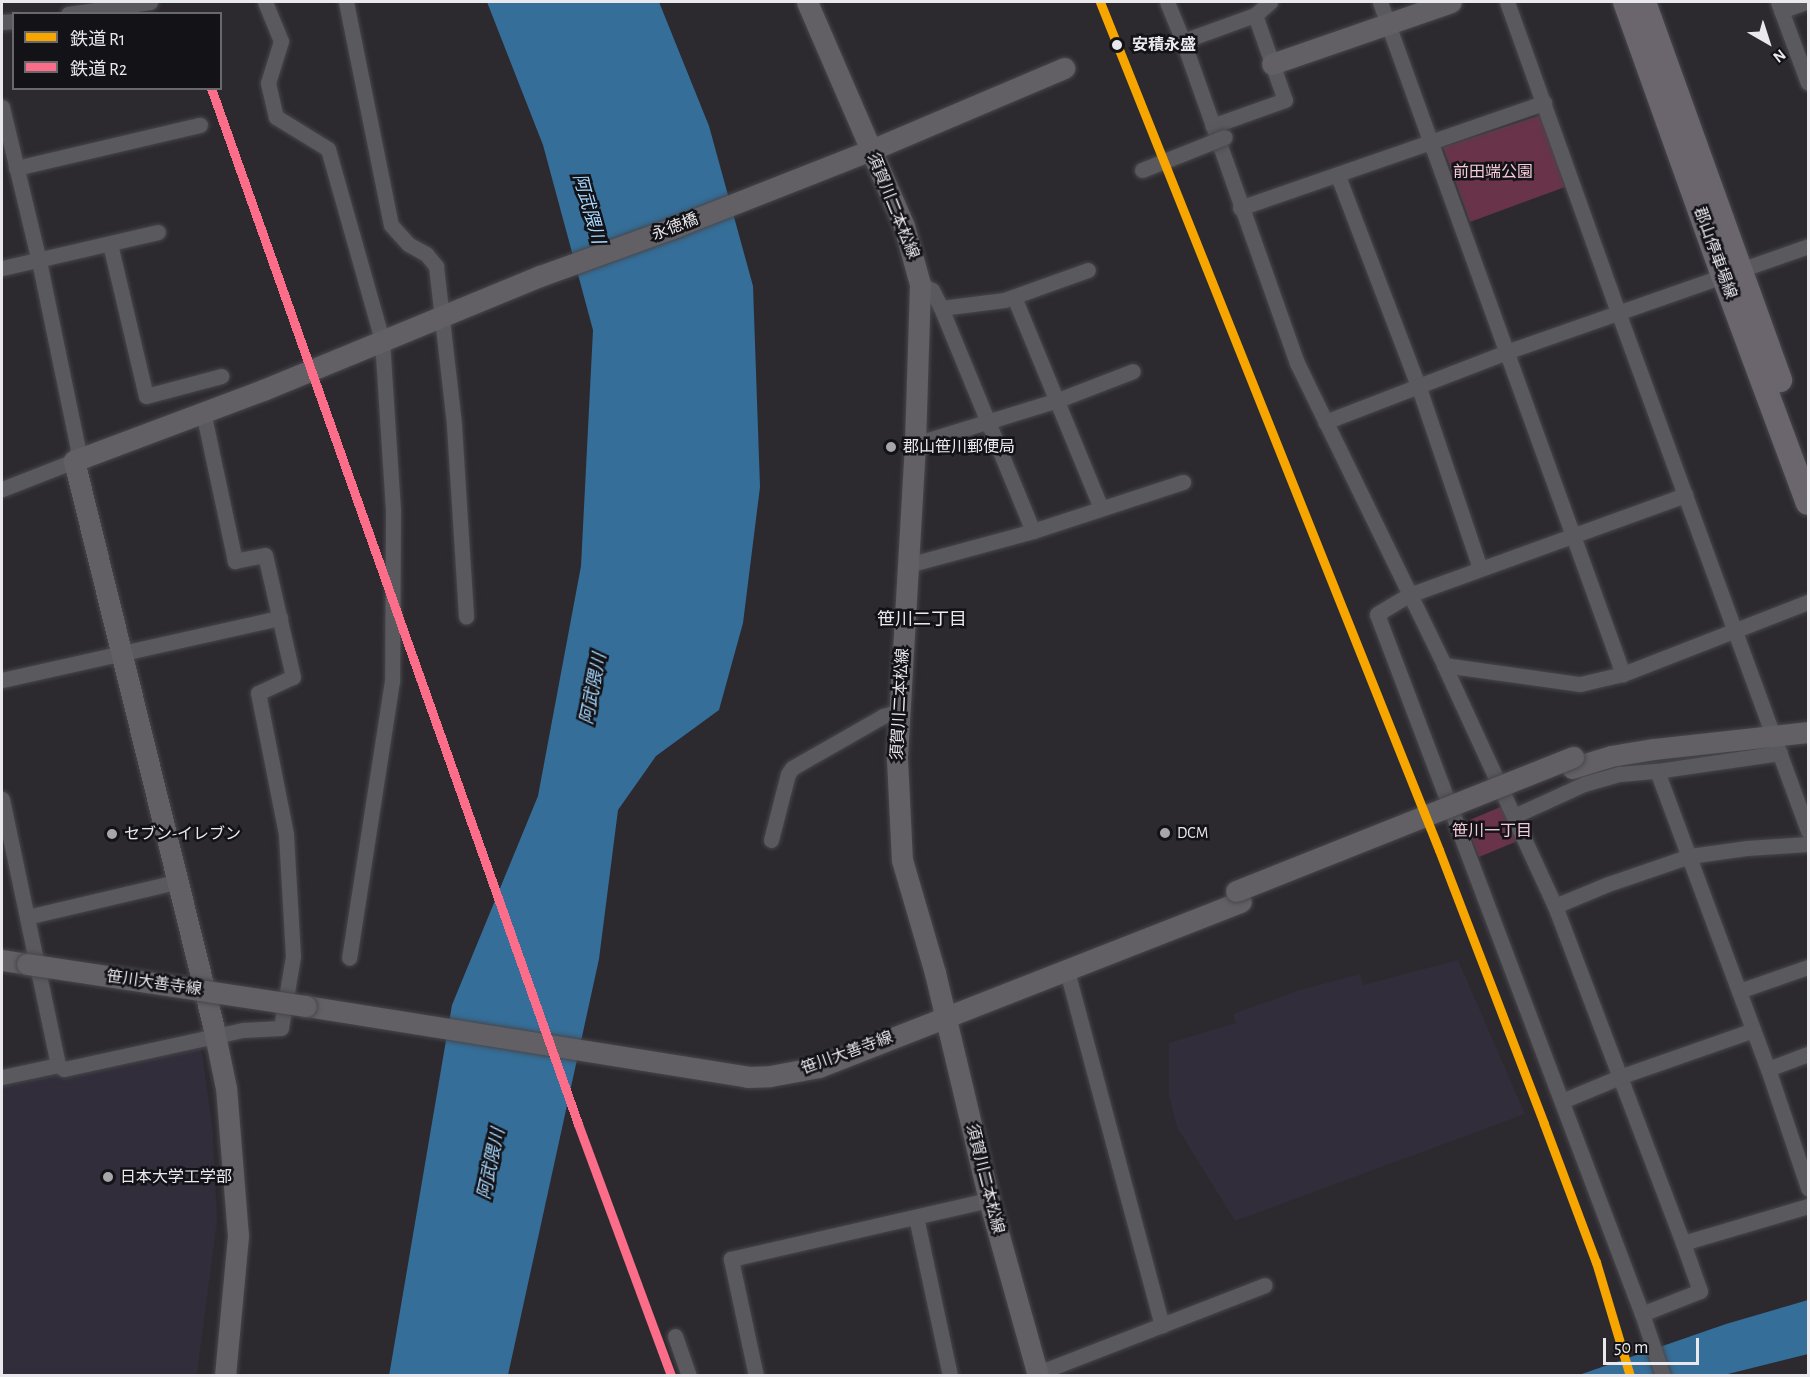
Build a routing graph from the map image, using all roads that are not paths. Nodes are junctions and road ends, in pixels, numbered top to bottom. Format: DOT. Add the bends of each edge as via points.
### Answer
graph roads {
  1 [pos="150,2"];
  2 [pos="265,2"];
  3 [pos="346,2"];
  4 [pos="807,2"];
  5 [pos="1167,2"];
  6 [pos="1270,2"];
  7 [pos="1380,2"];
  8 [pos="1451,2"];
  9 [pos="1507,2"];
  10 [pos="1625,2"];
  11 [pos="1644,2"];
  12 [pos="1806,2"];
  13 [pos="1780,6"];
  14 [pos="82,12"];
  15 [pos="1255,15"];
  16 [pos="1387,22"];
  17 [pos="1183,41"];
  18 [pos="1272,64"];
  19 [pos="1064,68"];
  20 [pos="1809,83"];
  21 [pos="1544,103"];
  22 [pos="2,107"];
  23 [pos="200,125"];
  24 [pos="1212,126"];
  25 [pos="1226,137"];
  26 [pos="1430,142"];
  27 [pos="871,150"];
  28 [pos="16,168"];
  29 [pos="1142,170"];
  30 [pos="1338,176"];
  31 [pos="1240,208"];
  32 [pos="158,232"];
  33 [pos="110,244"];
  34 [pos="1809,246"];
  35 [pos="39,261"];
  36 [pos="2,268"];
  37 [pos="1088,270"];
  38 [pos="1731,273"];
  39 [pos="920,284"];
  40 [pos="1014,297"];
  41 [pos="941,308"];
  42 [pos="1618,312"];
  43 [pos="444,315"];
  44 [pos="382,340"];
  45 [pos="1506,352"];
  46 [pos="1133,371"];
  47 [pos="221,376"];
  48 [pos="1418,385"];
  49 [pos="1058,400"];
  50 [pos="203,412"];
  51 [pos="988,421"];
  52 [pos="1325,422"];
  53 [pos="915,444"];
  54 [pos="1809,457"];
  55 [pos="74,461"];
  56 [pos="1183,482"];
  57 [pos="2,489"];
  58 [pos="1686,495"];
  59 [pos="1809,503"];
  60 [pos="1101,508"];
  61 [pos="1033,531"];
  62 [pos="1572,537"];
  63 [pos="908,565"];
  64 [pos="1480,568"];
  65 [pos="1408,595"];
  66 [pos="1809,602"];
  67 [pos="466,617"];
  68 [pos="280,618"];
  69 [pos="1735,630"];
  70 [pos="120,654"];
  71 [pos="1444,665"];
  72 [pos="1623,674"];
  73 [pos="2,680"];
  74 [pos="900,711"];
  75 [pos="1809,720"];
  76 [pos="1809,732"];
  77 [pos="1775,738"];
  78 [pos="1657,771"];
  79 [pos="2,799"];
  80 [pos="1514,816"];
  81 [pos="1809,831"];
  82 [pos="771,840"];
  83 [pos="6,843"];
  84 [pos="1809,844"];
  85 [pos="1690,856"];
  86 [pos="176,882"];
  87 [pos="1238,897"];
  88 [pos="1556,906"];
  89 [pos="27,917"];
  90 [pos="349,958"];
  91 [pos="2,960"];
  92 [pos="1809,966"];
  93 [pos="1067,971"];
  94 [pos="1739,992"];
  95 [pos="944,1016"];
  96 [pos="1753,1030"];
  97 [pos="215,1037"];
  98 [pos="1809,1054"];
  99 [pos="58,1065"];
  100 [pos="1768,1069"];
  101 [pos="1622,1076"];
  102 [pos="2,1077"];
  103 [pos="1562,1101"];
  104 [pos="1809,1188"];
  105 [pos="989,1200"];
  106 [pos="1809,1206"];
  107 [pos="916,1217"];
  108 [pos="1683,1243"];
  109 [pos="1265,1285"];
  110 [pos="1643,1318"];
  111 [pos="1162,1325"];
  112 [pos="675,1336"];
  113 [pos="1038,1374"];
  114 [pos="225,1376"];
  115 [pos="689,1376"];
  116 [pos="756,1376"];
  117 [pos="950,1376"];
  118 [pos="1663,1376"];
  1 -- 14 [label="street"];
  2 -- 44 [label="street" via="281,41 268,82 276,117 328,149"];
  3 -- 43 [label="street" via="391,225 436,266"];
  4 -- 27 [label="street, 須賀川二本松線"];
  5 -- 17 [label="street"];
  6 -- 15 [label="street"];
  7 -- 16 [label="street"];
  8 -- 16 [label="street"];
  9 -- 21 [label="street"];
  10 -- 38 [label="main road, 郡山停車場線"];
  11 -- 38 [label="main road, 郡山停車場線"];
  12 -- 13 [label="street"];
  13 -- 20 [label="street"];
  15 -- 17 [label="street"];
  15 -- 18 [label="street"];
  16 -- 18 [label="street"];
  16 -- 26 [label="street"];
  17 -- 24 [label="street"];
  18 -- 24 [label="street" via="1285,100"];
  19 -- 27 [label="street, 永徳橋"];
  21 -- 26 [label="street"];
  21 -- 42 [label="street"];
  22 -- 28 [label="street"];
  23 -- 28 [label="street"];
  24 -- 31 [label="street"];
  25 -- 29 [label="street, bridge"];
  26 -- 30 [label="street"];
  26 -- 45 [label="street"];
  27 -- 39 [label="street, 須賀川二本松線" via="904,226"];
  27 -- 43 [label="street, 永徳橋"];
  28 -- 35 [label="street"];
  30 -- 31 [label="street"];
  30 -- 48 [label="street"];
  31 -- 52 [label="street" via="1297,363"];
  32 -- 33 [label="street"];
  33 -- 35 [label="street"];
  33 -- 47 [label="street" via="146,396"];
  34 -- 38 [label="street"];
  35 -- 36 [label="street"];
  35 -- 55 [label="street" via="78,448"];
  37 -- 40 [label="street"];
  38 -- 42 [label="street"];
  38 -- 54 [label="main road, 郡山停車場線"];
  38 -- 59 [label="main road, 郡山停車場線"];
  39 -- 41 [label="street" via="932,290"];
  39 -- 53 [label="street, 須賀川二本松線"];
  40 -- 41 [label="street"];
  40 -- 49 [label="street"];
  41 -- 51 [label="street"];
  42 -- 45 [label="street"];
  42 -- 58 [label="street"];
  43 -- 44 [label="street, 永徳橋"];
  43 -- 67 [label="street"];
  44 -- 50 [label="street, 永徳橋"];
  44 -- 90 [label="street" via="393,511 392,681"];
  45 -- 48 [label="street"];
  45 -- 62 [label="street"];
  46 -- 49 [label="street"];
  48 -- 52 [label="street"];
  48 -- 64 [label="street"];
  49 -- 51 [label="street"];
  49 -- 60 [label="street"];
  50 -- 55 [label="street, 永徳橋"];
  50 -- 68 [label="street" via="235,561 265,555"];
  51 -- 53 [label="street"];
  51 -- 61 [label="street"];
  52 -- 65 [label="street"];
  53 -- 63 [label="street, 須賀川二本松線"];
  55 -- 57 [label="street"];
  55 -- 70 [label="street"];
  56 -- 60 [label="street"];
  58 -- 62 [label="street"];
  58 -- 69 [label="street"];
  60 -- 61 [label="street"];
  61 -- 63 [label="street"];
  62 -- 64 [label="street"];
  62 -- 72 [label="street"];
  63 -- 74 [label="street, 須賀川二本松線"];
  64 -- 65 [label="street"];
  65 -- 71 [label="street"];
  65 -- 103 [label="street" via="1377,614"];
  66 -- 69 [label="street"];
  68 -- 70 [label="street"];
  68 -- 97 [label="street" via="293,677 258,693 286,834 292,969 281,1028 243,1030"];
  69 -- 72 [label="street"];
  69 -- 77 [label="street"];
  70 -- 73 [label="street"];
  70 -- 86 [label="street"];
  71 -- 72 [label="street" via="1580,684"];
  71 -- 80 [label="street"];
  74 -- 82 [label="street" via="883,716 792,768"];
  74 -- 95 [label="street, 須賀川二本松線" via="898,799 903,860"];
  75 -- 77 [label="street"];
  76 -- 77 [label="street"];
  77 -- 78 [label="street"];
  77 -- 81 [label="street"];
  77 -- 87 [label="street, bridge" via="1640,740 1605,746 1573,763"];
  78 -- 80 [label="street" via="1620,774 1584,784"];
  78 -- 85 [label="street"];
  79 -- 83 [label="street"];
  80 -- 88 [label="street"];
  83 -- 89 [label="street"];
  84 -- 85 [label="street"];
  85 -- 88 [label="street"];
  85 -- 94 [label="street"];
  86 -- 89 [label="street"];
  86 -- 97 [label="street"];
  87 -- 93 [label="street"];
  87 -- 95 [label="street" via="1017,979"];
  88 -- 101 [label="street"];
  89 -- 99 [label="street"];
  91 -- 95 [label="street, 笹川大善寺線, bridge" via="747,1077 819,1067"];
  92 -- 94 [label="street"];
  93 -- 95 [label="street"];
  93 -- 111 [label="street"];
  94 -- 96 [label="street"];
  95 -- 105 [label="street, 須賀川二本松線"];
  96 -- 100 [label="street"];
  96 -- 101 [label="street"];
  97 -- 99 [label="street" via="64,1069"];
  97 -- 114 [label="street" via="231,1130 238,1236"];
  98 -- 100 [label="street"];
  99 -- 102 [label="street"];
  100 -- 104 [label="street"];
  101 -- 103 [label="street"];
  101 -- 108 [label="street"];
  103 -- 110 [label="street"];
  105 -- 107 [label="street"];
  105 -- 113 [label="street, 須賀川二本松線"];
  106 -- 108 [label="street"];
  107 -- 116 [label="street" via="731,1259"];
  107 -- 117 [label="street"];
  108 -- 110 [label="street" via="1700,1292"];
  109 -- 111 [label="street"];
  110 -- 118 [label="street"];
  111 -- 113 [label="street"];
  112 -- 115 [label="street"];
}
